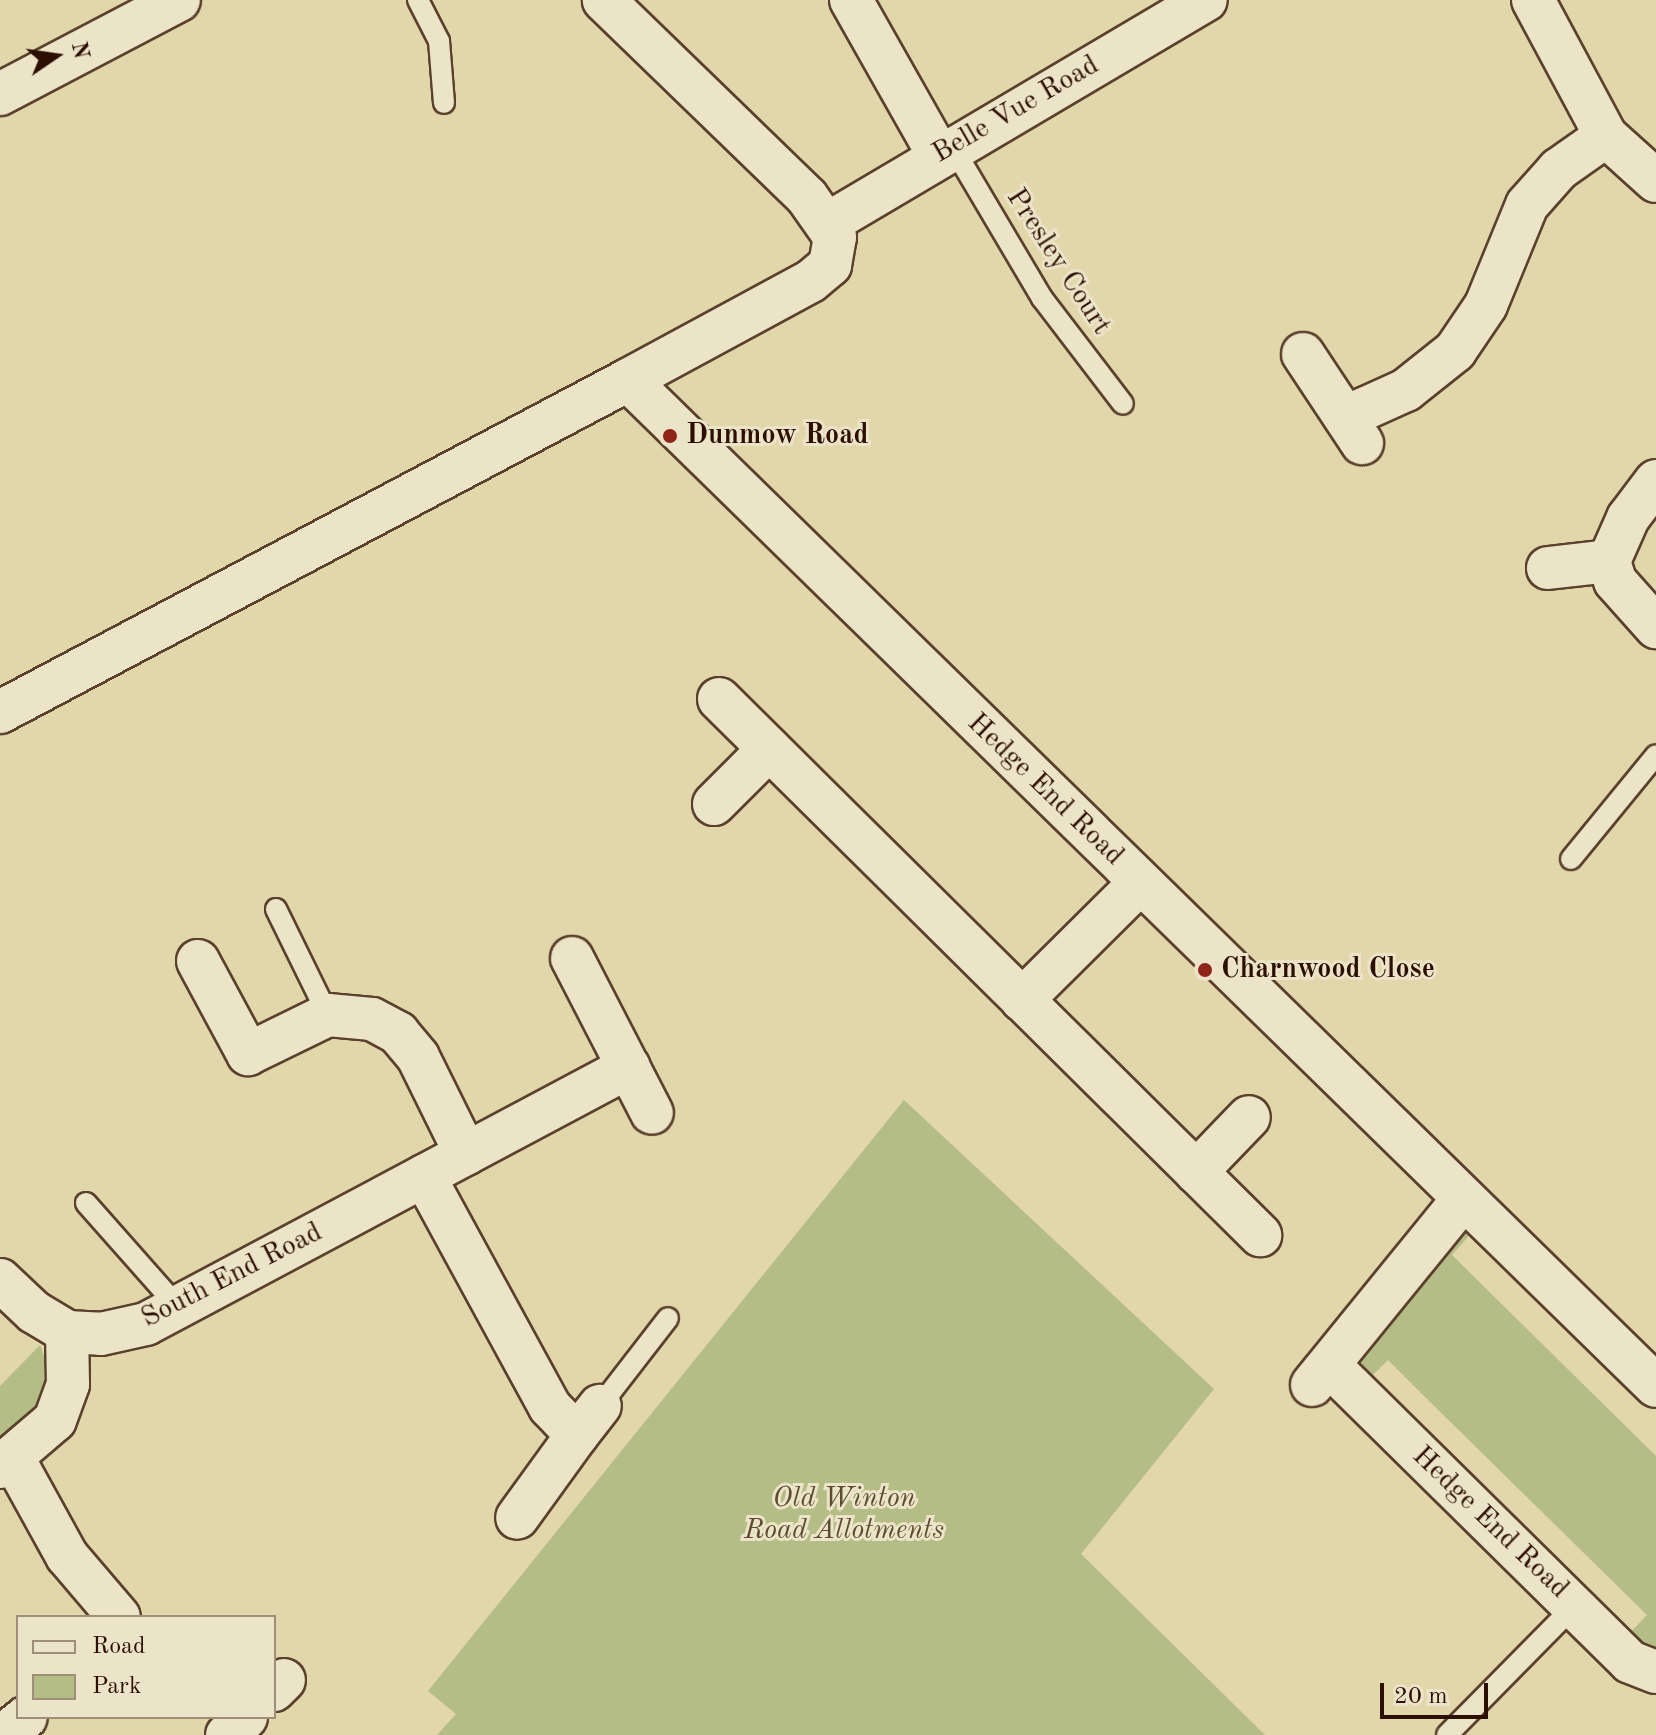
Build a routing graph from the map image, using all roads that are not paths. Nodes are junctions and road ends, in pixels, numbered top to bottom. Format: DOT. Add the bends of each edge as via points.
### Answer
graph roads {
  1 [pos="179,0"];
  2 [pos="418,0"];
  3 [pos="604,0"];
  4 [pos="851,0"];
  5 [pos="1206,0"];
  6 [pos="1533,0"];
  7 [pos="0,94"];
  8 [pos="444,103"];
  9 [pos="1606,136"];
  10 [pos="945,150"];
  11 [pos="1656,181"];
  12 [pos="827,224"];
  13 [pos="1303,354"];
  14 [pos="628,380"];
  15 [pos="1123,404"];
  16 [pos="1656,481"];
  17 [pos="1609,561"];
  18 [pos="1548,568"];
  19 [pos="1656,627"];
  20 [pos="719,699"];
  21 [pos="0,712"];
  22 [pos="769,749"];
  23 [pos="1656,755"];
  24 [pos="714,804"];
  25 [pos="1571,859"];
  26 [pos="1140,883"];
  27 [pos="276,909"];
  28 [pos="572,958"];
  29 [pos="198,961"];
  30 [pos="1022,1000"];
  31 [pos="328,1015"];
  32 [pos="629,1067"];
  33 [pos="652,1113"];
  34 [pos="1249,1117"];
  35 [pos="466,1154"];
  36 [pos="1196,1172"];
  37 [pos="424,1176"];
  38 [pos="1463,1199"];
  39 [pos="86,1203"];
  40 [pos="1260,1235"];
  41 [pos="0,1280"];
  42 [pos="178,1307"];
  43 [pos="668,1318"];
  44 [pos="67,1332"];
  45 [pos="1656,1386"];
  46 [pos="588,1420"];
  47 [pos="7,1463"];
  48 [pos="517,1518"];
  49 [pos="1574,1606"];
  50 [pos="117,1615"];
  51 [pos="1656,1672"];
  52 [pos="24,1719"];
  53 [pos="4,1735"];
  54 [pos="1447,1735"];
  1 -- 7 [label="street"];
  2 -- 8 [label="lane" via="439,41"];
  3 -- 12 [label="street" via="807,197"];
  4 -- 10 [label="street"];
  5 -- 10 [label="street, Belle Vue Road"];
  6 -- 9 [label="street"];
  9 -- 11 [label="street"];
  9 -- 13 [label="street" via="1559,169 1527,205 1486,305 1455,351 1354,430"];
  10 -- 12 [label="street, Belle Vue Road"];
  10 -- 15 [label="lane, Presley Court" via="1042,298"];
  12 -- 14 [label="street" via="835,237 834,253 830,265 811,281"];
  14 -- 21 [label="street"];
  14 -- 26 [label="street, Hedge End Road"];
  16 -- 17 [label="street" via="1628,518"];
  17 -- 18 [label="street"];
  17 -- 19 [label="street" via="1621,590"];
  20 -- 22 [label="street"];
  22 -- 24 [label="street"];
  22 -- 30 [label="street"];
  23 -- 25 [label="lane"];
  26 -- 30 [label="street"];
  26 -- 38 [label="street, Hedge End Road"];
  27 -- 31 [label="lane"];
  28 -- 32 [label="street"];
  29 -- 31 [label="street" via="248,1054"];
  30 -- 36 [label="street"];
  31 -- 35 [label="street" via="372,1019 408,1043"];
  32 -- 33 [label="street"];
  32 -- 35 [label="street, South End Road"];
  34 -- 36 [label="street"];
  35 -- 37 [label="street, South End Road"];
  36 -- 40 [label="street"];
  37 -- 42 [label="street, South End Road"];
  37 -- 46 [label="street" via="550,1407"];
  38 -- 45 [label="street, Hedge End Road"];
  38 -- 49 [label="street, Hedge End Road" via="1320,1376"];
  39 -- 42 [label="lane"];
  41 -- 44 [label="street" via="46,1321"];
  42 -- 44 [label="street, South End Road" via="123,1332"];
  43 -- 46 [label="lane"];
  44 -- 47 [label="street" via="64,1401 55,1420"];
  46 -- 48 [label="street"];
  47 -- 50 [label="street" via="67,1556"];
  49 -- 51 [label="street, Hedge End Road" via="1630,1662"];
  49 -- 54 [label="lane"];
  52 -- 53 [label="street"];
}
